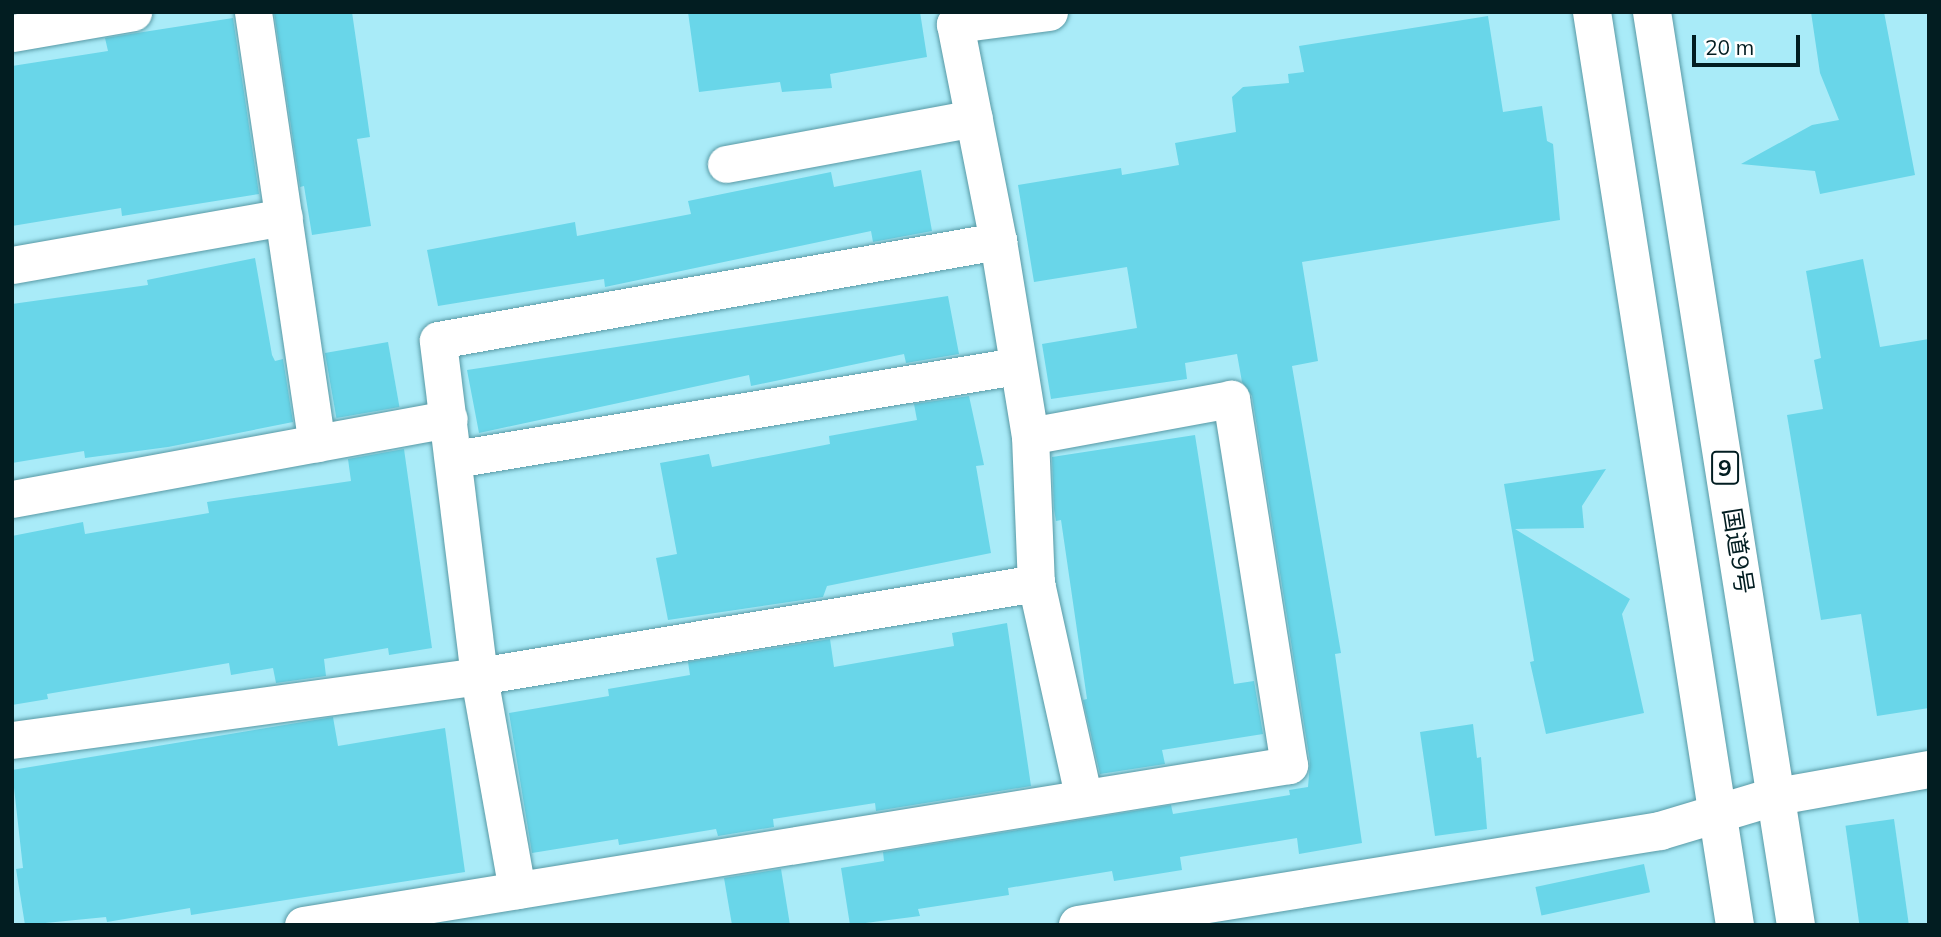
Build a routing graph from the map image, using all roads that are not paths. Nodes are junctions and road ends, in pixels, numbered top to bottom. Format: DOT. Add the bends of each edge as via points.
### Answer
graph roads {
  1 [pos="133,12"];
  2 [pos="253,12"];
  3 [pos="1049,12"];
  4 [pos="1592,12"];
  5 [pos="1652,12"];
  6 [pos="12,33"];
  7 [pos="974,118"];
  8 [pos="726,164"];
  9 [pos="284,217"];
  10 [pos="998,241"];
  11 [pos="12,265"];
  12 [pos="1016,366"];
  13 [pos="449,419"];
  14 [pos="1030,436"];
  15 [pos="317,443"];
  16 [pos="455,459"];
  17 [pos="12,499"];
  18 [pos="1036,583"];
  19 [pos="478,676"];
  20 [pos="12,740"];
  21 [pos="1929,769"];
  22 [pos="1083,795"];
  23 [pos="1777,796"];
  24 [pos="1718,812"];
  25 [pos="517,890"];
  26 [pos="303,925"];
  27 [pos="1078,925"];
  28 [pos="1735,925"];
  29 [pos="1797,925"];
  1 -- 6 [label="street"];
  2 -- 9 [label="street"];
  3 -- 7 [label="street" via="955,24"];
  4 -- 24 [label="main road"];
  5 -- 23 [label="main road, 国道9号 / 9"];
  7 -- 8 [label="street"];
  7 -- 10 [label="street"];
  9 -- 11 [label="street"];
  9 -- 15 [label="street"];
  10 -- 12 [label="street"];
  10 -- 13 [label="street" via="438,340"];
  12 -- 14 [label="street"];
  12 -- 16 [label="street"];
  13 -- 15 [label="street"];
  13 -- 16 [label="street"];
  14 -- 18 [label="street"];
  14 -- 22 [label="street" via="1231,399 1289,765"];
  15 -- 17 [label="street"];
  16 -- 19 [label="street"];
  18 -- 19 [label="street"];
  18 -- 22 [label="street"];
  19 -- 20 [label="street"];
  19 -- 25 [label="street"];
  21 -- 23 [label="street"];
  22 -- 25 [label="street"];
  23 -- 24 [label="main road"];
  23 -- 29 [label="main road, 国道9号 / 9"];
  24 -- 27 [label="main road" via="1660,831"];
  24 -- 28 [label="main road"];
  25 -- 26 [label="street"];
}
